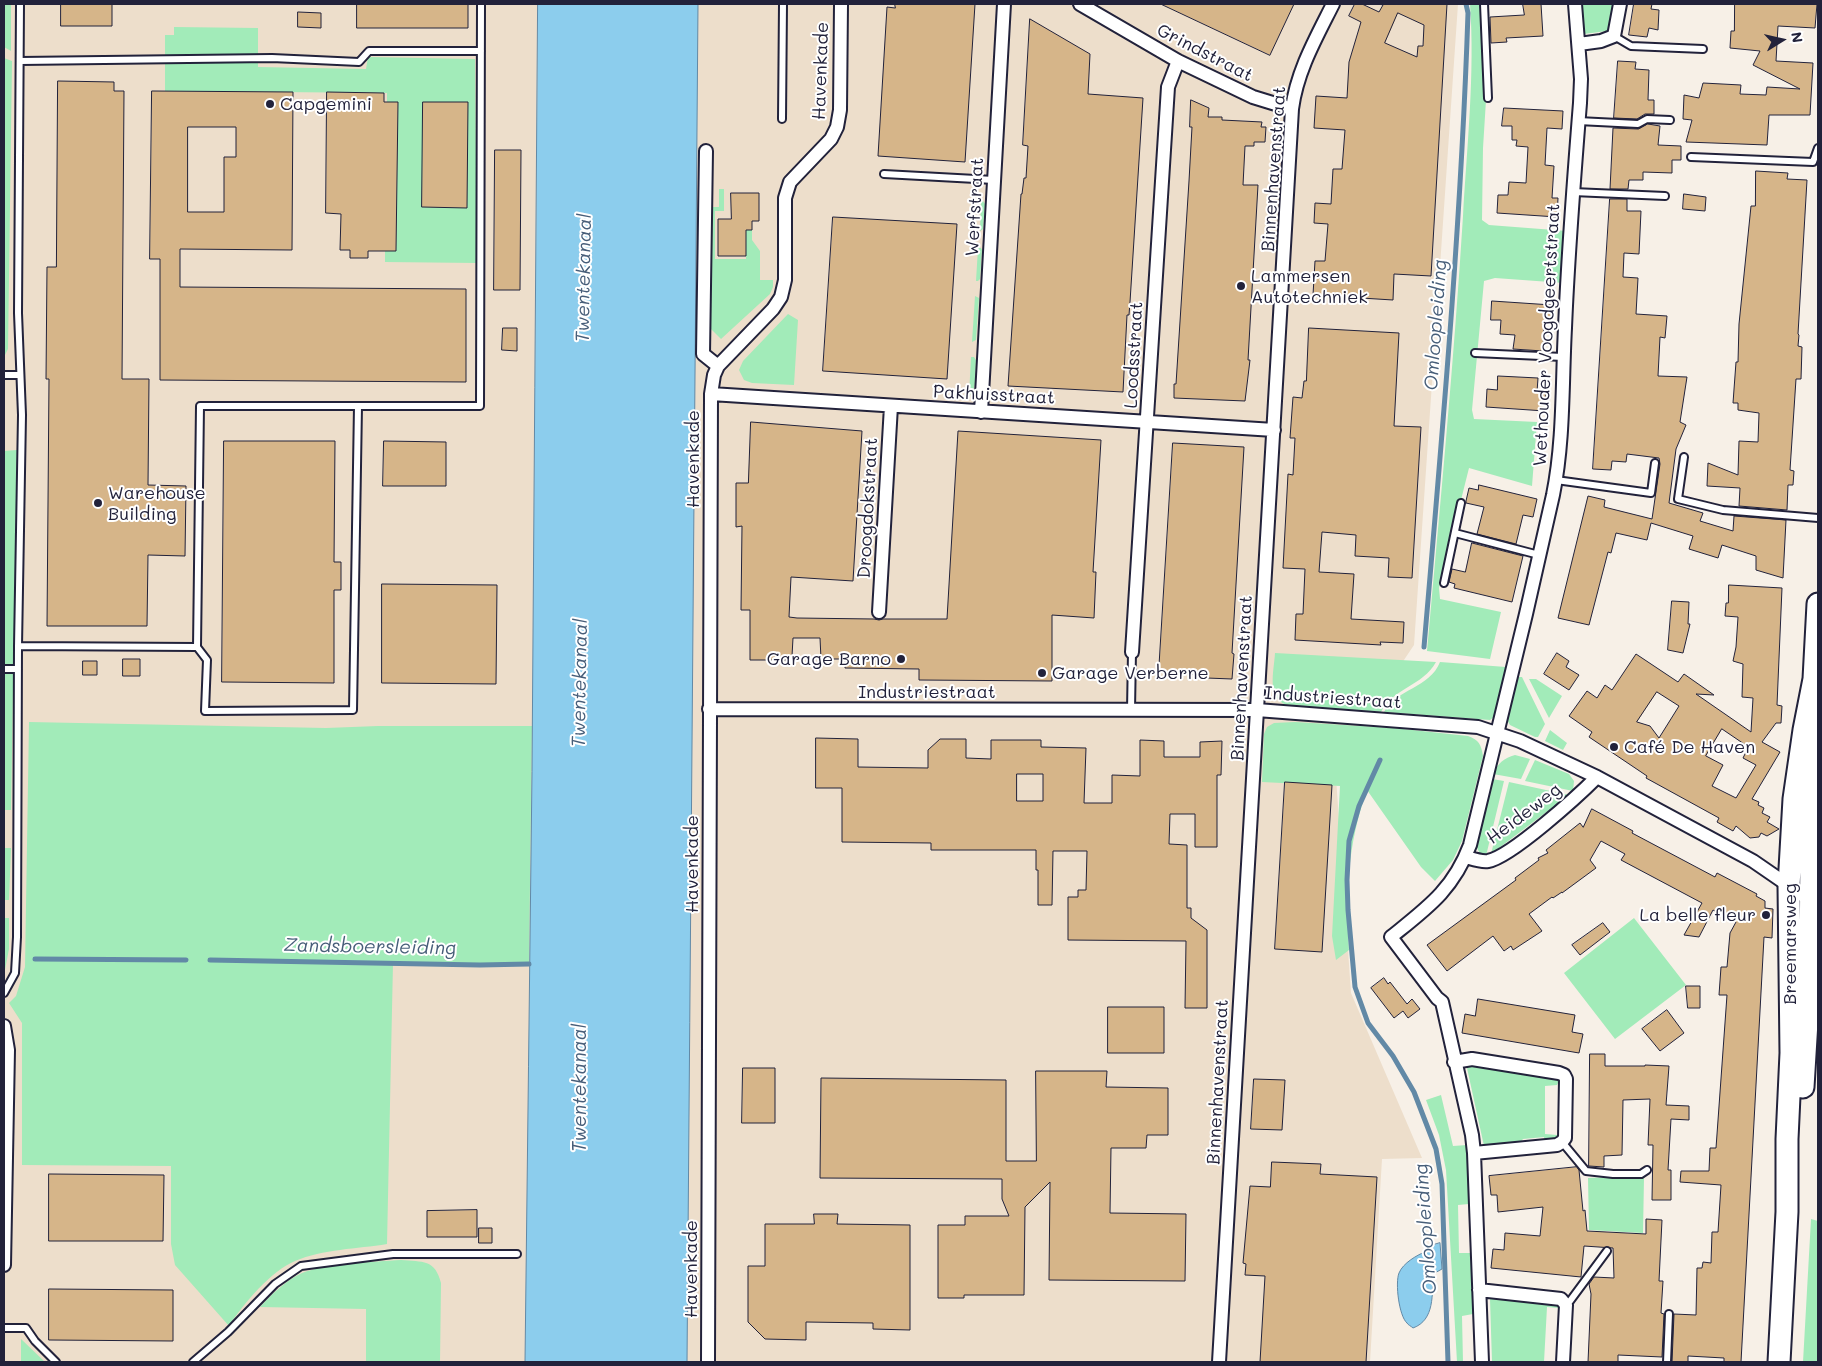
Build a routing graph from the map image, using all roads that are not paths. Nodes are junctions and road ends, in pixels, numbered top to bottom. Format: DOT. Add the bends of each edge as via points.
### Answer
graph roads {
  1 [pos="20,4"];
  2 [pos="481,4"];
  3 [pos="783,4"];
  4 [pos="840,4"];
  5 [pos="1004,4"];
  6 [pos="1080,4"];
  7 [pos="1333,4"];
  8 [pos="1484,4"];
  9 [pos="1575,4"];
  10 [pos="1620,4"];
  11 [pos="1614,36"];
  12 [pos="1579,44"];
  13 [pos="1703,49"];
  14 [pos="481,51"];
  15 [pos="20,61"];
  16 [pos="1178,61"];
  17 [pos="1488,98"];
  18 [pos="1292,109"];
  19 [pos="782,118"];
  20 [pos="1670,120"];
  21 [pos="1578,121"];
  22 [pos="1818,148"];
  23 [pos="706,151"];
  24 [pos="1691,157"];
  25 [pos="884,174"];
  26 [pos="994,180"];
  27 [pos="1573,192"];
  28 [pos="1665,196"];
  29 [pos="1475,353"];
  30 [pos="1563,357"];
  31 [pos="718,366"];
  32 [pos="4,375"];
  33 [pos="20,375"];
  34 [pos="711,394"];
  35 [pos="358,406"];
  36 [pos="892,406"];
  37 [pos="981,412"];
  38 [pos="1147,421"];
  39 [pos="1274,430"];
  40 [pos="1684,457"];
  41 [pos="1655,463"];
  42 [pos="1556,480"];
  43 [pos="1461,504"];
  44 [pos="1818,518"];
  45 [pos="1455,533"];
  46 [pos="1540,555"];
  47 [pos="1444,583"];
  48 [pos="1818,604"];
  49 [pos="880,612"];
  50 [pos="18,646"];
  51 [pos="197,647"];
  52 [pos="1132,652"];
  53 [pos="4,669"];
  54 [pos="18,669"];
  55 [pos="1814,679"];
  56 [pos="709,709"];
  57 [pos="1131,710"];
  58 [pos="1257,710"];
  59 [pos="1497,732"];
  60 [pos="1597,777"];
  61 [pos="1466,857"];
  62 [pos="1789,886"];
  63 [pos="1814,903"];
  64 [pos="4,994"];
  65 [pos="4,1026"];
  66 [pos="1454,1062"];
  67 [pos="1562,1142"];
  68 [pos="1474,1153"];
  69 [pos="1646,1170"];
  70 [pos="1788,1212"];
  71 [pos="1607,1251"];
  72 [pos="517,1254"];
  73 [pos="4,1265"];
  74 [pos="1479,1290"];
  75 [pos="1565,1303"];
  76 [pos="1669,1314"];
  77 [pos="4,1328"];
  78 [pos="56,1362"];
  79 [pos="193,1362"];
  80 [pos="708,1362"];
  81 [pos="1219,1362"];
  82 [pos="1482,1362"];
  83 [pos="1563,1362"];
  84 [pos="1667,1362"];
  85 [pos="1779,1362"];
  1 -- 15 [label="lane"];
  2 -- 14 [label="lane"];
  3 -- 19 [label="lane"];
  4 -- 31 [label="street, Havenkade" via="840,110 837,127 831,139 790,182 785,198 785,280 781,297"];
  5 -- 26 [label="street, Werfstraat"];
  6 -- 16 [label="street, Grindstraat"];
  7 -- 18 [label="street, Binnenhavenstraat" via="1300,73"];
  8 -- 17 [label="lane"];
  9 -- 12 [label="street, Wethouder Voogdgeertstraat"];
  10 -- 11 [label="street"];
  11 -- 12 [label="street" via="1602,42"];
  11 -- 13 [label="lane" via="1631,46"];
  12 -- 21 [label="street, Wethouder Voogdgeertstraat"];
  14 -- 15 [label="lane" via="370,51 359,62 272,58"];
  14 -- 35 [label="lane" via="480,406"];
  15 -- 33 [label="lane"];
  16 -- 18 [label="street, Grindstraat" via="1253,97"];
  16 -- 38 [label="street, Loodsstraat" via="1168,87"];
  18 -- 39 [label="street, Binnenhavenstraat"];
  20 -- 21 [label="lane" via="1647,119 1638,124"];
  21 -- 27 [label="street, Wethouder Voogdgeertstraat"];
  22 -- 24 [label="lane" via="1813,162"];
  23 -- 31 [label="street" via="703,354"];
  25 -- 26 [label="lane"];
  26 -- 37 [label="street, Werfstraat"];
  27 -- 28 [label="lane, Wethouder Voogdgeertstraat"];
  27 -- 30 [label="street, Wethouder Voogdgeertstraat"];
  29 -- 30 [label="lane"];
  30 -- 42 [label="street, Wethouder Voogdgeertstraat"];
  31 -- 34 [label="street, Havenkade"];
  32 -- 33 [label="lane"];
  33 -- 50 [label="lane"];
  34 -- 36 [label="street, Pakhuisstraat"];
  34 -- 56 [label="street, Havenkade"];
  35 -- 51 [label="lane" via="200,406"];
  35 -- 51 [label="lane" via="353,710 205,710 207,660"];
  36 -- 37 [label="street, Pakhuisstraat"];
  36 -- 49 [label="street, Droogdokstraat"];
  37 -- 38 [label="street, Pakhuisstraat"];
  38 -- 39 [label="street, Pakhuisstraat"];
  38 -- 52 [label="street, Loodsstraat"];
  39 -- 58 [label="street, Binnenhavenstraat"];
  40 -- 44 [label="lane" via="1678,499 1723,510"];
  41 -- 42 [label="lane, Wethouder Voogdgeertstraat" via="1651,492"];
  42 -- 46 [label="street, Wethouder Voogdgeertstraat"];
  43 -- 45 [label="lane"];
  45 -- 46 [label="lane"];
  45 -- 47 [label="lane"];
  46 -- 59 [label="street, Wethouder Voogdgeertstraat"];
  48 -- 55 [label="main road, Breemarsweg"];
  50 -- 51 [label="lane"];
  50 -- 54 [label="lane"];
  52 -- 57 [label="lane"];
  53 -- 54 [label="lane"];
  54 -- 64 [label="lane" via="15,973"];
  55 -- 62 [label="main road, Breemarsweg" via="1794,799"];
  55 -- 63 [label="main road, Breemarsweg" via="1817,732"];
  56 -- 57 [label="street, Industriestraat"];
  56 -- 80 [label="street, Havenkade"];
  57 -- 58 [label="street, Industriestraat"];
  58 -- 59 [label="street, Industriestraat" via="1478,727"];
  58 -- 81 [label="street, Binnenhavenstraat"];
  59 -- 60 [label="street, Industriestraat"];
  59 -- 61 [label="street, Heideweg"];
  60 -- 61 [label="street, Heideweg" via="1579,796 1512,849 1487,861"];
  60 -- 62 [label="street, Industriestraat" via="1753,861"];
  61 -- 66 [label="street, Heideweg" via="1441,894 1391,937 1442,1002"];
  62 -- 63 [label="street, Industriestraat"];
  62 -- 70 [label="main road, Breemarsweg" via="1791,1053"];
  63 -- 70 [label="main road, Breemarsweg" via="1799,1135"];
  65 -- 73 [label="street" via="8,1050"];
  66 -- 67 [label="street" via="1472,1059 1564,1075 1565,1138"];
  66 -- 68 [label="street"];
  67 -- 68 [label="street" via="1557,1146"];
  67 -- 69 [label="lane" via="1586,1171 1642,1174"];
  68 -- 74 [label="street"];
  70 -- 85 [label="main road, Breemarsweg"];
  71 -- 75 [label="lane"];
  72 -- 79 [label="lane" via="393,1254 301,1266 274,1284 228,1332"];
  74 -- 75 [label="street" via="1557,1298"];
  74 -- 82 [label="street"];
  75 -- 83 [label="street"];
  76 -- 84 [label="lane"];
  77 -- 78 [label="lane" via="26,1328 35,1342"];
}
